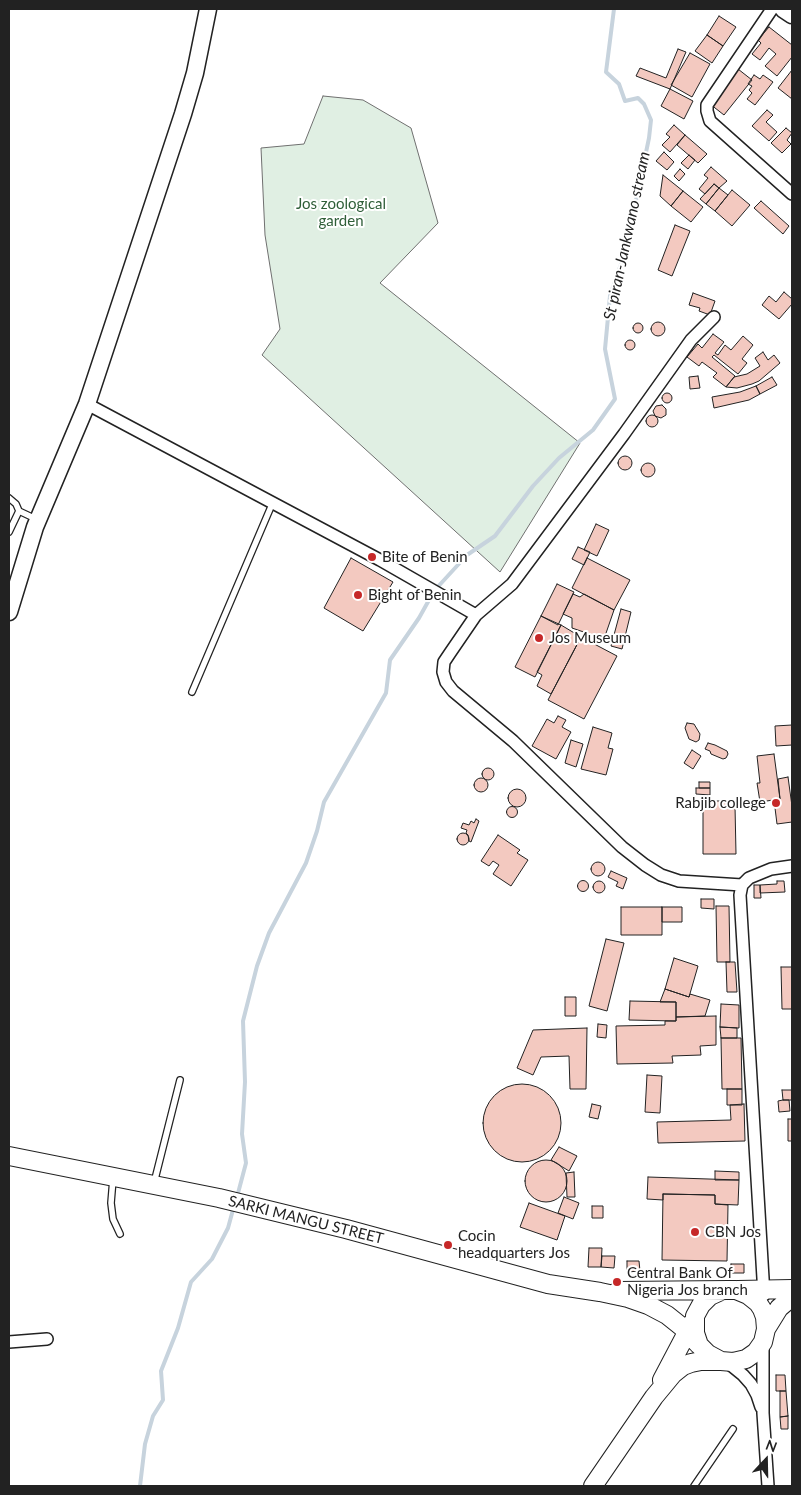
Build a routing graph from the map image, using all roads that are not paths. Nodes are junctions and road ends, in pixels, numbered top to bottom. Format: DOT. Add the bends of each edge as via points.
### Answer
graph roads {
  1 [pos="208,9"];
  2 [pos="772,9"];
  3 [pos="783,9"];
  4 [pos="792,15"];
  5 [pos="792,194"];
  6 [pos="714,317"];
  7 [pos="87,404"];
  8 [pos="9,498"];
  9 [pos="273,502"];
  10 [pos="19,511"];
  11 [pos="38,520"];
  12 [pos="9,532"];
  13 [pos="13,591"];
  14 [pos="9,612"];
  15 [pos="476,615"];
  16 [pos="192,692"];
  17 [pos="792,866"];
  18 [pos="742,885"];
  19 [pos="180,1080"];
  20 [pos="9,1156"];
  21 [pos="114,1177"];
  22 [pos="153,1185"];
  23 [pos="120,1234"];
  24 [pos="792,1288"];
  25 [pos="764,1290"];
  26 [pos="729,1291"];
  27 [pos="600,1292"];
  28 [pos="792,1297"];
  29 [pos="695,1316"];
  30 [pos="765,1329"];
  31 [pos="687,1332"];
  32 [pos="46,1339"];
  33 [pos="9,1342"];
  34 [pos="699,1345"];
  35 [pos="724,1361"];
  36 [pos="654,1397"];
  37 [pos="762,1413"];
  38 [pos="733,1429"];
  39 [pos="599,1485"];
  40 [pos="694,1486"];
  41 [pos="768,1486"];
  1 -- 7 [label="street" via="183,114"];
  2 -- 5 [label="street" via="707,106 707,111 710,121"];
  3 -- 4 [label="street"];
  6 -- 15 [label="street" via="691,340 512,584"];
  7 -- 9 [label="street"];
  7 -- 11 [label="street"];
  8 -- 10 [label="lane"];
  9 -- 15 [label="street"];
  9 -- 16 [label="lane"];
  10 -- 11 [label="lane"];
  10 -- 12 [label="lane"];
  11 -- 13 [label="street"];
  13 -- 14 [label="street"];
  15 -- 18 [label="street" via="444,662 446,682 453,691 512,741 622,847 646,865 679,882"];
  17 -- 18 [label="street" via="757,874"];
  18 -- 25 [label="street" via="740,902"];
  19 -- 22 [label="lane"];
  20 -- 21 [label="main road, SARKI MANGU STREET"];
  21 -- 22 [label="main road, SARKI MANGU STREET"];
  21 -- 23 [label="lane" via="111,1203 113,1219"];
  22 -- 27 [label="main road, SARKI MANGU STREET" via="346,1229 548,1284"];
  24 -- 25 [label="main road"];
  25 -- 26 [label="main road"];
  25 -- 30 [label="street"];
  26 -- 27 [label="main road"];
  26 -- 29 [label="main road" via="705,1300"];
  26 -- 30 [label="main road" via="754,1298 762,1309"];
  27 -- 31 [label="main road" via="648,1305 667,1315"];
  28 -- 30 [label="main road" via="779,1308"];
  29 -- 31 [label="main road"];
  29 -- 34 [label="main road"];
  30 -- 35 [label="main road" via="756,1352 746,1359"];
  30 -- 37 [label="street"];
  31 -- 34 [label="main road"];
  31 -- 36 [label="main road"];
  32 -- 33 [label="street"];
  34 -- 35 [label="main road" via="708,1354"];
  35 -- 36 [label="main road" via="701,1360 683,1366"];
  35 -- 37 [label="street" via="751,1384"];
  36 -- 39 [label="main road"];
  37 -- 41 [label="street"];
  38 -- 40 [label="lane"];
}
